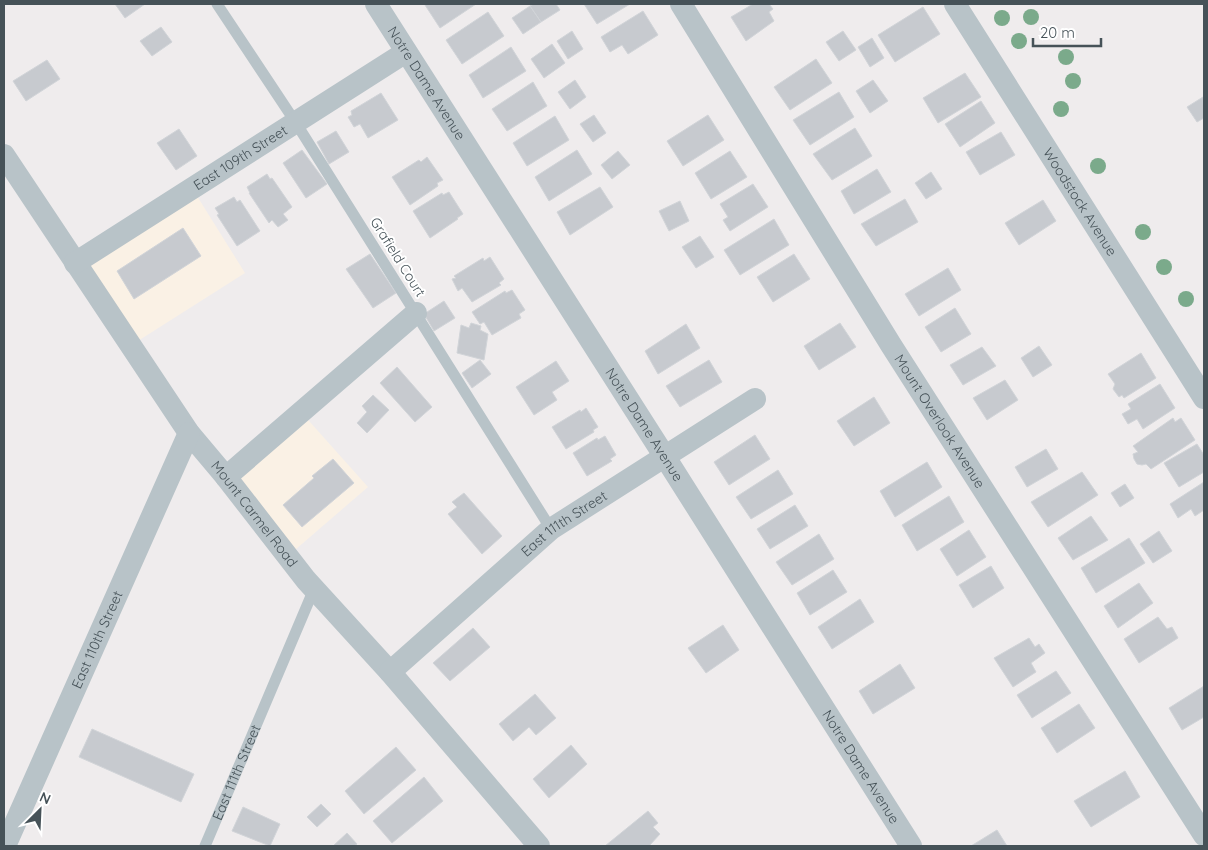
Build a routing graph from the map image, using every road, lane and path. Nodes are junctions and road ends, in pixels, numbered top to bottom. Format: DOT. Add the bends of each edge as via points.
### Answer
graph roads {
  1 [pos="217,4"];
  2 [pos="376,4"];
  3 [pos="681,4"];
  4 [pos="955,4"];
  5 [pos="406,52"];
  6 [pos="296,122"];
  7 [pos="4,155"];
  8 [pos="75,262"];
  9 [pos="416,314"];
  10 [pos="1204,398"];
  11 [pos="755,399"];
  12 [pos="189,433"];
  13 [pos="666,457"];
  14 [pos="226,477"];
  15 [pos="551,529"];
  16 [pos="314,589"];
  17 [pos="390,672"];
  18 [pos="1204,835"];
  19 [pos="6,846"];
  20 [pos="205,846"];
  21 [pos="539,846"];
  22 [pos="911,846"];
  1 -- 6 [label="lane, Grafield Court"];
  2 -- 5 [label="street, Notre Dame Avenue"];
  3 -- 18 [label="street, Mount Overlook Avenue" via="896,353"];
  4 -- 10 [label="street, Woodstock Avenue"];
  5 -- 6 [label="street, East 109th Street"];
  5 -- 13 [label="street, Notre Dame Avenue"];
  6 -- 8 [label="street, East 109th Street"];
  6 -- 9 [label="lane, Grafield Court"];
  7 -- 8 [label="street, Mount Carmel Road"];
  8 -- 12 [label="street, Mount Carmel Road"];
  9 -- 14 [label="street"];
  9 -- 15 [label="lane, Grafield Court"];
  11 -- 13 [label="street, East 111th Street"];
  12 -- 14 [label="street, Mount Carmel Road"];
  12 -- 19 [label="street, East 110th Street"];
  13 -- 15 [label="street, East 111th Street"];
  13 -- 22 [label="street, Notre Dame Avenue"];
  14 -- 16 [label="street, Mount Carmel Road"];
  15 -- 17 [label="street, East 111th Street"];
  16 -- 17 [label="street, Mount Carmel Road"];
  16 -- 20 [label="lane, East 111th Street"];
  17 -- 21 [label="street, Mount Carmel Road"];
}
